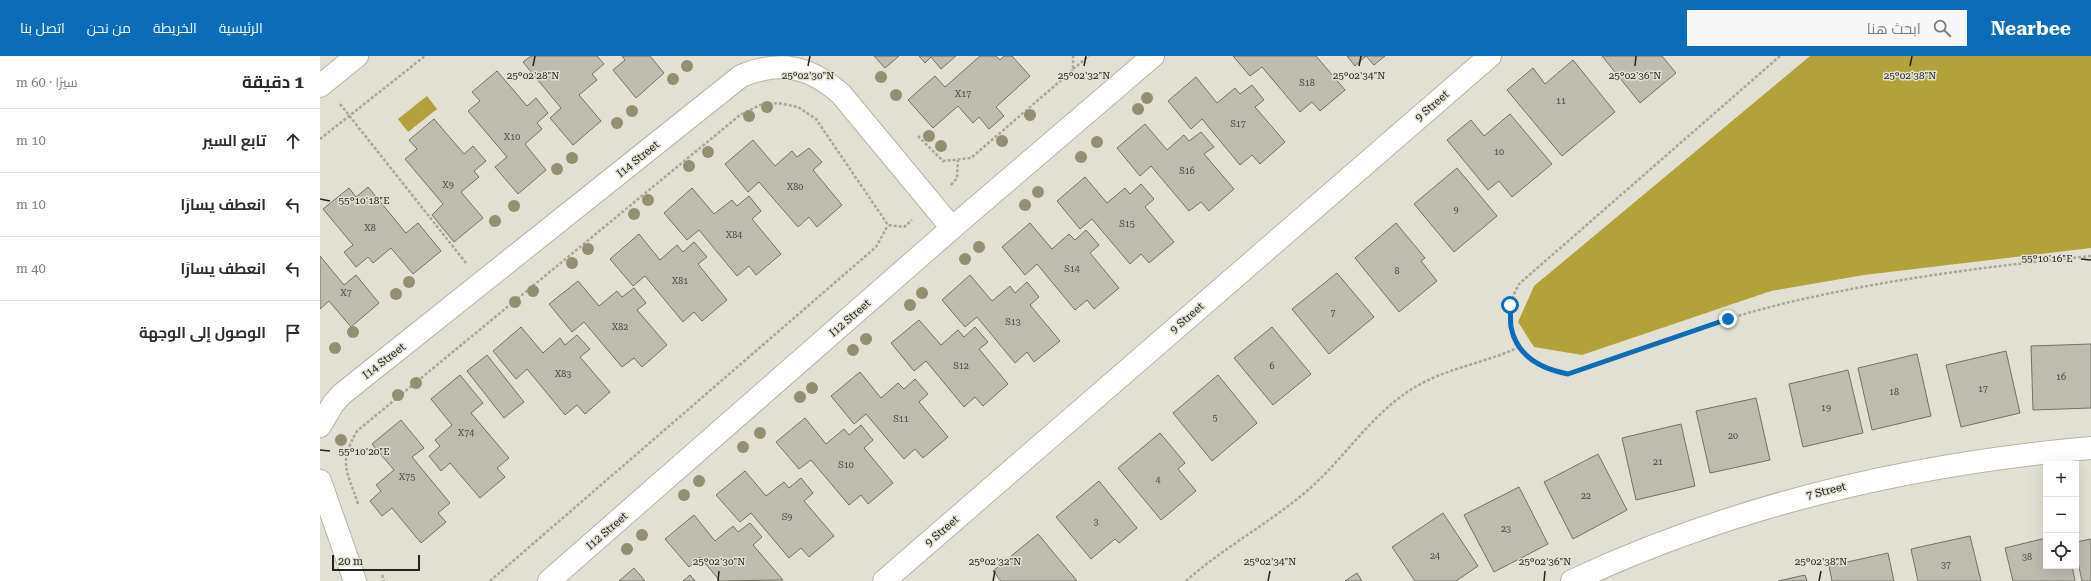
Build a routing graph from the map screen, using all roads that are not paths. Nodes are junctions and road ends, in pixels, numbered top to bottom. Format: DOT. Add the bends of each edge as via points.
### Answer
graph roads {
  1 [pos="357,56"];
  2 [pos="1153,56"];
  3 [pos="1490,56"];
  4 [pos="1130,64"];
  5 [pos="322,84"];
  6 [pos="952,228"];
  7 [pos="320,426"];
  8 [pos="2091,448"];
  9 [pos="320,481"];
  10 [pos="355,581"];
  11 [pos="549,581"];
  12 [pos="884,581"];
  13 [pos="1572,581"];
  1 -- 5 [label="street"];
  2 -- 4 [label="street, I12 Street"];
  3 -- 12 [label="street, 9 Street"];
  4 -- 6 [label="street, I12 Street"];
  6 -- 7 [label="street, I14 Street" via="841,94 828,82 794,68 758,69 741,76 342,394"];
  6 -- 11 [label="street, I12 Street"];
  8 -- 13 [label="street, 7 Street" via="1966,462 1892,475 1819,492 1671,539"];
  9 -- 10 [label="street"];
}
